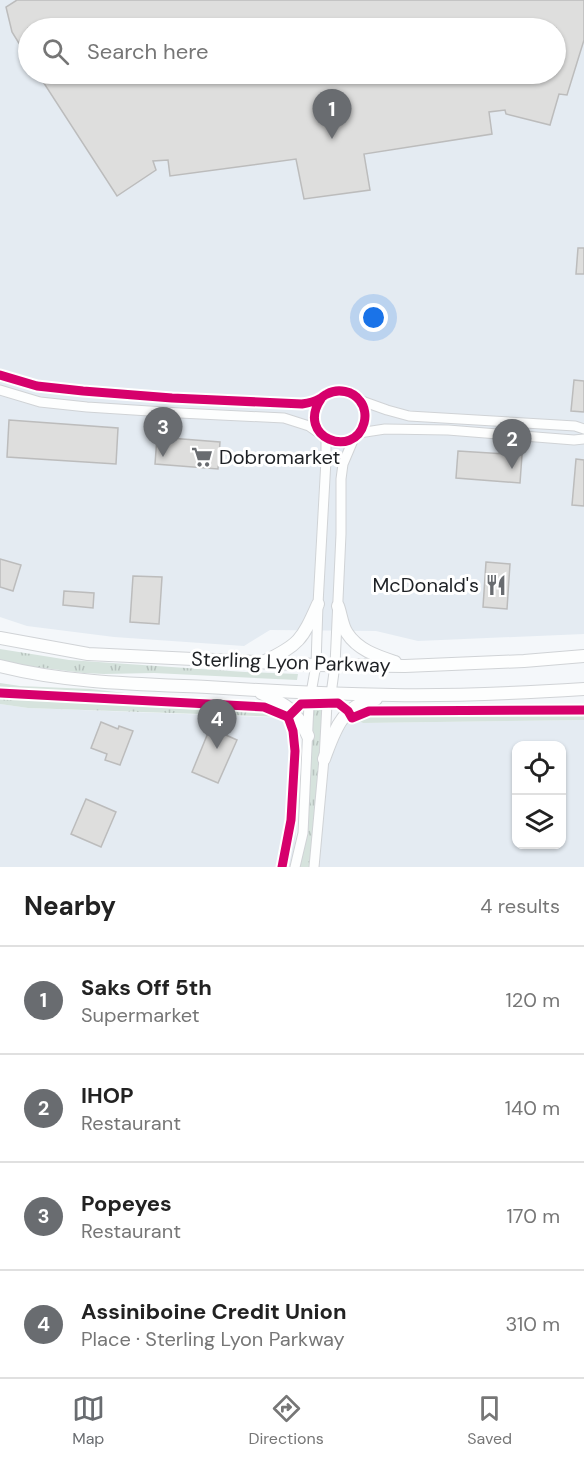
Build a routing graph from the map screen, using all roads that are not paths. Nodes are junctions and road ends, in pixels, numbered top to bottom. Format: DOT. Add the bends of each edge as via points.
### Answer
graph roads {
  1 [pos="0,375"];
  2 [pos="0,390"];
  3 [pos="321,399"];
  4 [pos="359,400"];
  5 [pos="584,429"];
  6 [pos="357,435"];
  7 [pos="323,436"];
  8 [pos="584,439"];
  9 [pos="318,604"];
  10 [pos="338,606"];
  11 [pos="0,638"];
  12 [pos="584,656"];
  13 [pos="260,663"];
  14 [pos="316,665"];
  15 [pos="335,665"];
  16 [pos="0,666"];
  17 [pos="405,666"];
  18 [pos="584,689"];
  19 [pos="252,690"];
  20 [pos="312,693"];
  21 [pos="331,694"];
  22 [pos="396,695"];
  23 [pos="308,736"];
  24 [pos="324,759"];
  25 [pos="295,867"];
  26 [pos="314,867"];
  1 -- 3 [label="street" via="37,386 115,393 302,404"];
  2 -- 7 [label="street" via="40,402 87,407 284,418 309,426"];
  3 -- 4 [label="street" via="327,393 344,391"];
  3 -- 7 [label="street" via="314,420"];
  4 -- 5 [label="street" via="409,416"];
  4 -- 6 [label="street" via="365,420"];
  6 -- 7 [label="street" via="340,442"];
  6 -- 8 [label="street" via="385,429 448,430"];
  6 -- 10 [label="street" via="343,464 341,479"];
  7 -- 9 [label="street" via="326,473"];
  9 -- 13 [label="main road" via="306,631 295,644"];
  9 -- 14 [label="street"];
  10 -- 15 [label="street"];
  10 -- 17 [label="main road" via="346,632 357,644"];
  11 -- 13 [label="main road, Sterling Lyon Parkway" via="88,654"];
  12 -- 17 [label="main road, Sterling Lyon Parkway"];
  13 -- 14 [label="main road, Sterling Lyon Parkway"];
  14 -- 15 [label="main road, Sterling Lyon Parkway"];
  14 -- 20 [label="street"];
  15 -- 17 [label="main road, Sterling Lyon Parkway"];
  15 -- 21 [label="street"];
  16 -- 19 [label="main road, Sterling Lyon Parkway" via="25,673 102,682"];
  18 -- 22 [label="main road, Sterling Lyon Parkway"];
  19 -- 20 [label="main road, Sterling Lyon Parkway"];
  19 -- 23 [label="main road" via="294,712"];
  20 -- 21 [label="main road, Sterling Lyon Parkway"];
  20 -- 23 [label="street"];
  21 -- 22 [label="main road, Sterling Lyon Parkway"];
  21 -- 24 [label="street"];
  22 -- 24 [label="main road" via="366,701 348,711 337,725"];
  23 -- 25 [label="street" via="303,833"];
  24 -- 26 [label="street"];
}
